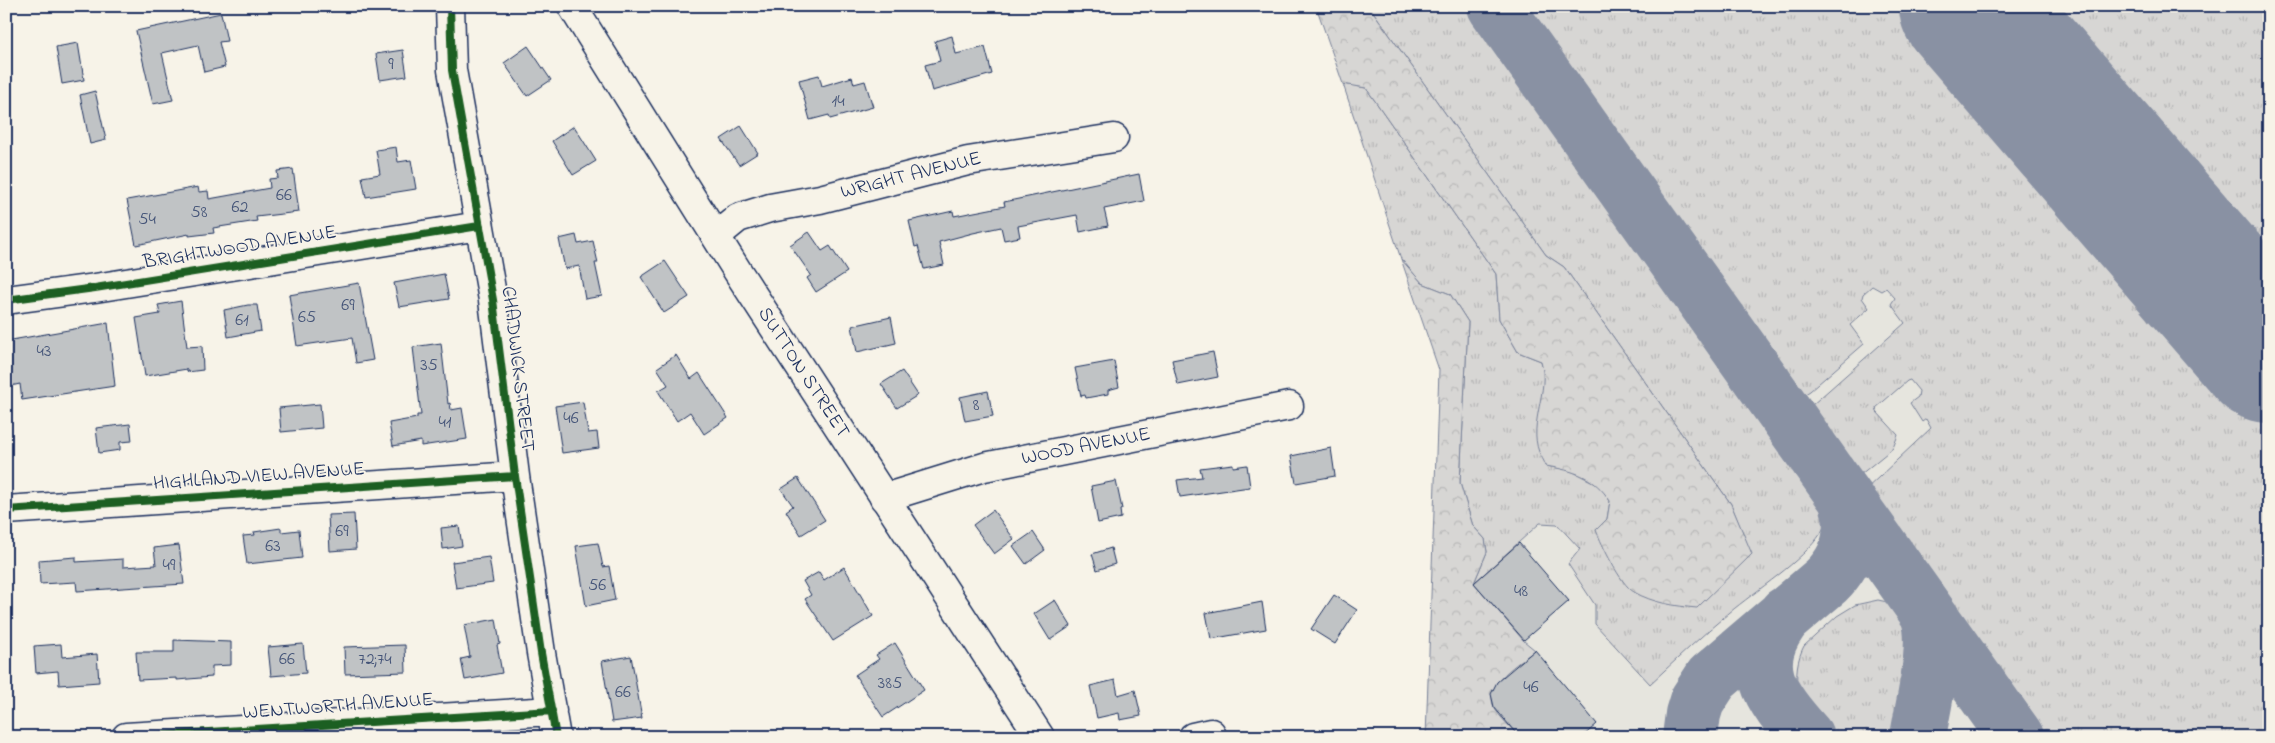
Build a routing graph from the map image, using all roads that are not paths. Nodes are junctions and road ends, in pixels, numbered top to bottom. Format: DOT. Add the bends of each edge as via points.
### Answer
graph roads {
  1 [pos="450,6"];
  2 [pos="572,6"];
  3 [pos="1114,138"];
  4 [pos="479,226"];
  5 [pos="716,236"];
  6 [pos="6,300"];
  7 [pos="1290,406"];
  8 [pos="515,476"];
  9 [pos="884,498"];
  10 [pos="6,510"];
  11 [pos="554,724"];
  12 [pos="126,737"];
  13 [pos="1040,737"];
  1 -- 4 [label="main road, CHADWICK STREET" via="452,70"];
  2 -- 5 [label="main road, SUTTON STREET"];
  3 -- 5 [label="main road, WRIGHT AVENUE" via="968,161 820,199 770,208 738,218"];
  4 -- 6 [label="main road, BRIGHTWOOD AVENUE"];
  4 -- 8 [label="main road, CHADWICK STREET" via="493,300"];
  5 -- 9 [label="main road, SUTTON STREET"];
  7 -- 9 [label="main road, WOOD AVENUE" via="984,467"];
  8 -- 10 [label="main road, HIGHLAND VIEW AVENUE"];
  8 -- 11 [label="main road, CHADWICK STREET"];
  9 -- 13 [label="main road, SUTTON STREET"];
  11 -- 12 [label="main road, WENTWORTH AVENUE"];
}
